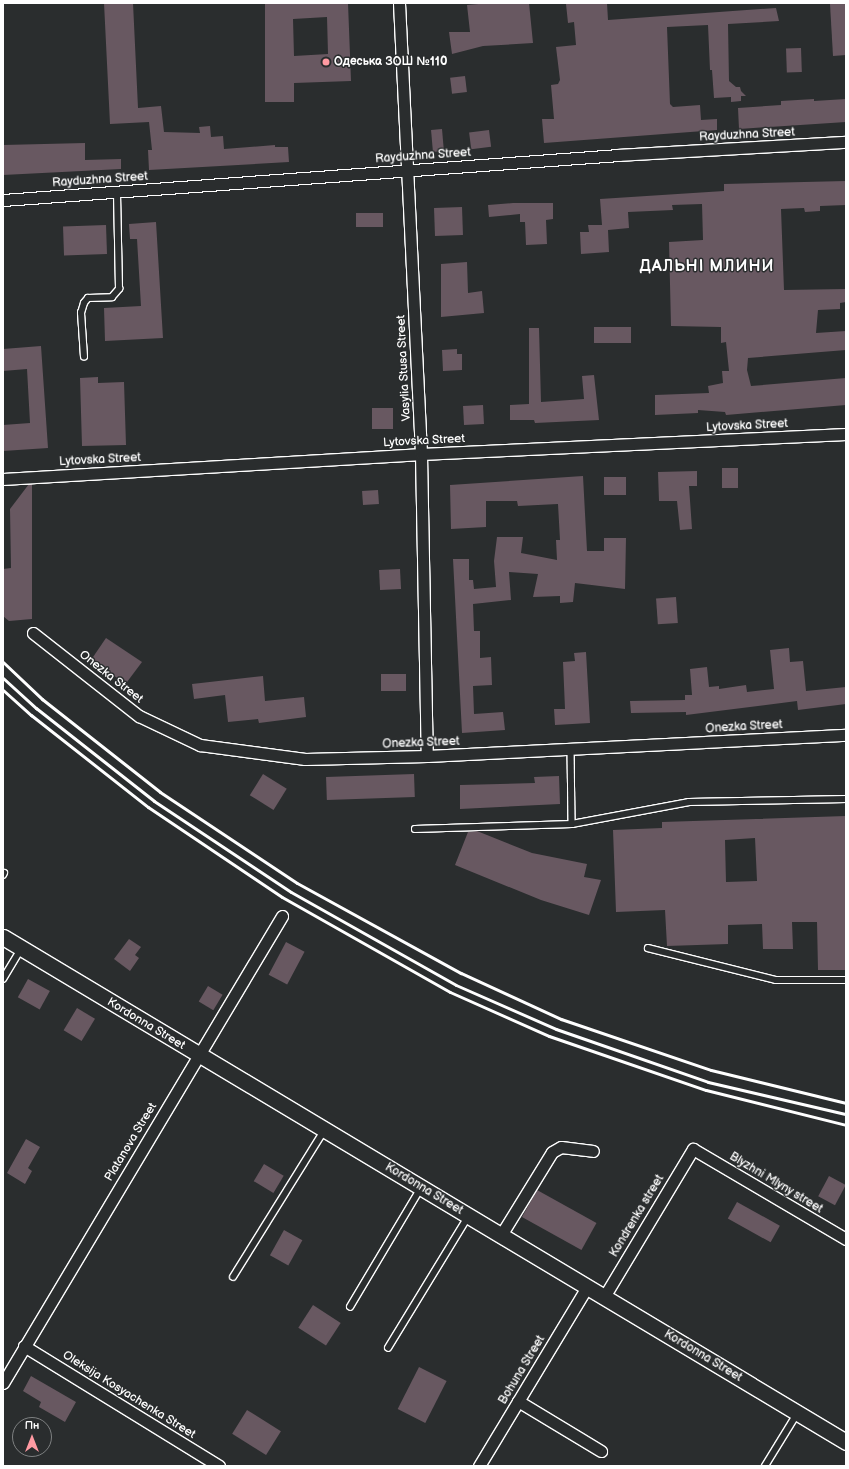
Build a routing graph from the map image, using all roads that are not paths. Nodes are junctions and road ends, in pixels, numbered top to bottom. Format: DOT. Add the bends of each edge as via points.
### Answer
graph roads {
  1 [pos="399,3"];
  2 [pos="846,142"];
  3 [pos="409,170"];
  4 [pos="117,192"];
  5 [pos="3,200"];
  6 [pos="84,357"];
  7 [pos="846,434"];
  8 [pos="421,454"];
  9 [pos="3,479"];
  10 [pos="33,632"];
  11 [pos="846,735"];
  12 [pos="571,749"];
  13 [pos="427,756"];
  14 [pos="846,799"];
  15 [pos="572,824"];
  16 [pos="415,829"];
  17 [pos="282,916"];
  18 [pos="3,937"];
  19 [pos="648,948"];
  20 [pos="21,949"];
  21 [pos="3,979"];
  22 [pos="846,980"];
  23 [pos="198,1054"];
  24 [pos="325,1129"];
  25 [pos="693,1149"];
  26 [pos="593,1151"];
  27 [pos="421,1188"];
  28 [pos="469,1216"];
  29 [pos="501,1235"];
  30 [pos="846,1239"];
  31 [pos="233,1277"];
  32 [pos="587,1286"];
  33 [pos="604,1297"];
  34 [pos="350,1307"];
  35 [pos="24,1346"];
  36 [pos="388,1348"];
  37 [pos="3,1382"];
  38 [pos="518,1401"];
  39 [pos="798,1413"];
  40 [pos="846,1442"];
  41 [pos="601,1451"];
  42 [pos="219,1466"];
  43 [pos="479,1466"];
  44 [pos="764,1466"];
  1 -- 3 [label="street, Vasylia Stusa Street"];
  2 -- 3 [label="street, Rayduzhna Street"];
  3 -- 4 [label="street, Rayduzhna Street"];
  3 -- 8 [label="street, Vasylia Stusa Street"];
  4 -- 5 [label="street, Rayduzhna Street"];
  4 -- 6 [label="lane" via="120,290 112,297 88,298 84,303 81,313"];
  7 -- 8 [label="street, Lytovska Street"];
  8 -- 9 [label="street, Lytovska Street"];
  8 -- 13 [label="street, Vasylia Stusa Street"];
  10 -- 13 [label="street, Onezka Street" via="139,716 200,745 305,759"];
  11 -- 12 [label="street, Onezka Street"];
  12 -- 13 [label="street, Onezka Street"];
  12 -- 15 [label="lane"];
  14 -- 15 [label="lane" via="689,802"];
  15 -- 16 [label="lane"];
  17 -- 23 [label="street, Platanova Street"];
  18 -- 20 [label="main road, Kordonna Street"];
  19 -- 22 [label="lane" via="776,980"];
  20 -- 21 [label="lane"];
  20 -- 23 [label="main road, Kordonna Street"];
  23 -- 24 [label="main road, Kordonna Street"];
  23 -- 35 [label="street, Platanova Street"];
  24 -- 27 [label="main road, Kordonna Street"];
  24 -- 31 [label="lane"];
  25 -- 30 [label="street, Blyzhni Mlyny street"];
  25 -- 33 [label="street, Kondrenka street"];
  26 -- 29 [label="street" via="562,1147 552,1152"];
  27 -- 28 [label="main road, Kordonna Street"];
  27 -- 34 [label="lane"];
  28 -- 29 [label="main road, Kordonna Street"];
  28 -- 36 [label="lane"];
  29 -- 32 [label="main road, Kordonna Street"];
  32 -- 33 [label="main road, Kordonna Street"];
  32 -- 38 [label="street, Bohuna Street"];
  33 -- 39 [label="main road, Kordonna Street"];
  35 -- 37 [label="street, Platanova Street"];
  35 -- 42 [label="street, Oleksija Kosyachenka Street"];
  38 -- 41 [label="street"];
  38 -- 43 [label="street, Bohuna Street"];
  39 -- 40 [label="main road, Kordonna Street"];
  39 -- 44 [label="lane"];
}
